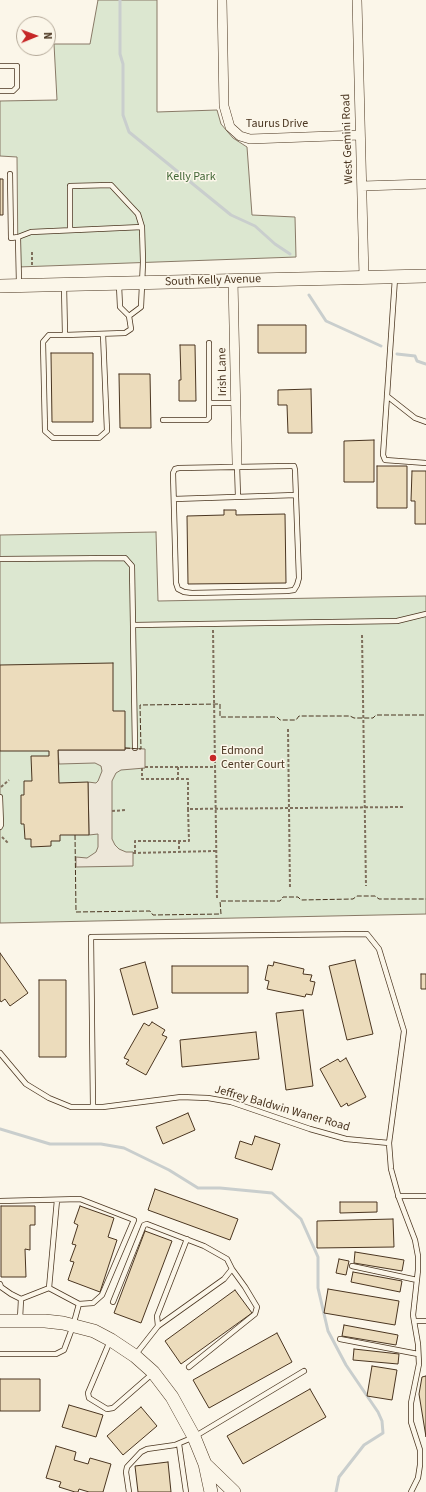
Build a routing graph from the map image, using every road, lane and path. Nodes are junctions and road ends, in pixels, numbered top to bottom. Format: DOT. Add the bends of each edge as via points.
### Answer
graph roads {
  1 [pos="222,0"];
  2 [pos="357,0"];
  3 [pos="0,66"];
  4 [pos="0,91"];
  5 [pos="360,135"];
  6 [pos="10,174"];
  7 [pos="426,184"];
  8 [pos="362,186"];
  9 [pos="142,227"];
  10 [pos="70,230"];
  11 [pos="18,237"];
  12 [pos="32,252"];
  13 [pos="32,264"];
  14 [pos="396,276"];
  15 [pos="426,276"];
  16 [pos="364,277"];
  17 [pos="233,280"];
  18 [pos="119,283"];
  19 [pos="142,283"];
  20 [pos="64,284"];
  21 [pos="19,285"];
  22 [pos="0,286"];
  23 [pos="129,316"];
  24 [pos="102,334"];
  25 [pos="65,335"];
  26 [pos="209,343"];
  27 [pos="387,396"];
  28 [pos="236,402"];
  29 [pos="209,403"];
  30 [pos="162,420"];
  31 [pos="426,422"];
  32 [pos="426,463"];
  33 [pos="237,465"];
  34 [pos="296,495"];
  35 [pos="238,497"];
  36 [pos="174,499"];
  37 [pos="0,559"];
  38 [pos="426,614"];
  39 [pos="213,624"];
  40 [pos="134,625"];
  41 [pos="362,635"];
  42 [pos="288,729"];
  43 [pos="134,748"];
  44 [pos="178,767"];
  45 [pos="215,767"];
  46 [pos="178,779"];
  47 [pos="9,780"];
  48 [pos="2,786"];
  49 [pos="0,797"];
  50 [pos="365,807"];
  51 [pos="404,807"];
  52 [pos="289,808"];
  53 [pos="188,809"];
  54 [pos="215,809"];
  55 [pos="126,810"];
  56 [pos="112,811"];
  57 [pos="0,827"];
  58 [pos="2,837"];
  59 [pos="179,841"];
  60 [pos="8,843"];
  61 [pos="179,852"];
  62 [pos="216,852"];
  63 [pos="366,886"];
  64 [pos="290,889"];
  65 [pos="217,899"];
  66 [pos="0,1052"];
  67 [pos="93,1107"];
  68 [pos="389,1143"];
  69 [pos="398,1196"];
  70 [pos="426,1196"];
  71 [pos="57,1200"];
  72 [pos="0,1201"];
  73 [pos="187,1239"];
  74 [pos="352,1266"];
  75 [pos="232,1269"];
  76 [pos="417,1280"];
  77 [pos="0,1284"];
  78 [pos="49,1288"];
  79 [pos="21,1299"];
  80 [pos="113,1302"];
  81 [pos="79,1304"];
  82 [pos="0,1321"];
  83 [pos="20,1321"];
  84 [pos="414,1321"];
  85 [pos="426,1321"];
  86 [pos="73,1326"];
  87 [pos="158,1326"];
  88 [pos="340,1339"];
  89 [pos="111,1340"];
  90 [pos="0,1354"];
  91 [pos="418,1354"];
  92 [pos="135,1356"];
  93 [pos="189,1367"];
  94 [pos="304,1371"];
  95 [pos="154,1372"];
  96 [pos="194,1437"];
  97 [pos="179,1444"];
  98 [pos="205,1464"];
  99 [pos="420,1465"];
  100 [pos="426,1465"];
  101 [pos="129,1492"];
  102 [pos="186,1492"];
  103 [pos="210,1492"];
  104 [pos="234,1492"];
  105 [pos="411,1492"];
  1 -- 5 [label="street, Taurus Drive" via="224,106 230,126 240,136 250,138"];
  2 -- 5 [label="street, West Gemini Road"];
  3 -- 4 [label="lane" via="17,66 17,87 13,91"];
  5 -- 8 [label="street, West Gemini Road"];
  6 -- 11 [label="lane" via="11,238"];
  7 -- 8 [label="street"];
  8 -- 16 [label="street, West Gemini Road"];
  9 -- 10 [label="lane"];
  9 -- 10 [label="lane" via="138,214 111,185 70,186"];
  9 -- 19 [label="lane"];
  10 -- 11 [label="lane" via="31,232"];
  11 -- 21 [label="lane"];
  12 -- 13 [label="path"];
  14 -- 15 [label="main road, South Kelly Avenue"];
  14 -- 16 [label="main road, South Kelly Avenue"];
  14 -- 27 [label="lane"];
  16 -- 17 [label="main road, South Kelly Avenue"];
  17 -- 19 [label="main road, South Kelly Avenue"];
  17 -- 28 [label="street, Irish Lane"];
  18 -- 19 [label="main road, South Kelly Avenue"];
  18 -- 20 [label="main road, South Kelly Avenue"];
  18 -- 23 [label="lane" via="120,307"];
  19 -- 23 [label="lane" via="141,307"];
  20 -- 21 [label="main road, South Kelly Avenue"];
  20 -- 25 [label="lane"];
  21 -- 22 [label="main road, South Kelly Avenue"];
  23 -- 24 [label="lane" via="130,329 125,333"];
  24 -- 25 [label="lane"];
  24 -- 25 [label="lane" via="106,431 99,438 53,438 45,431 43,342 49,335"];
  26 -- 29 [label="lane"];
  27 -- 31 [label="lane" via="415,418"];
  27 -- 32 [label="lane" via="383,458"];
  28 -- 29 [label="lane"];
  28 -- 33 [label="street, Irish Lane"];
  29 -- 30 [label="lane" via="208,420"];
  33 -- 34 [label="lane" via="294,466"];
  33 -- 35 [label="lane"];
  33 -- 36 [label="lane" via="175,469"];
  34 -- 35 [label="lane"];
  34 -- 36 [label="lane" via="299,578 294,590 287,591 192,593 178,589"];
  35 -- 36 [label="lane"];
  37 -- 40 [label="lane" via="125,558 132,566"];
  38 -- 39 [label="lane" via="397,621"];
  39 -- 40 [label="lane"];
  39 -- 45 [label="path"];
  40 -- 43 [label="lane"];
  41 -- 50 [label="path"];
  42 -- 52 [label="path"];
  44 -- 45 [label="path"];
  44 -- 46 [label="path"];
  44 -- 46 [label="path" via="143,768 142,779"];
  45 -- 54 [label="path"];
  46 -- 53 [label="path" via="188,779"];
  47 -- 48 [label="path"];
  49 -- 57 [label="lane"];
  50 -- 51 [label="path"];
  50 -- 52 [label="path"];
  50 -- 63 [label="path"];
  52 -- 54 [label="path"];
  52 -- 64 [label="path"];
  53 -- 54 [label="path"];
  53 -- 59 [label="path" via="189,841"];
  54 -- 62 [label="path"];
  55 -- 56 [label="path"];
  58 -- 60 [label="path"];
  59 -- 61 [label="path"];
  59 -- 61 [label="path" via="135,841 134,853"];
  61 -- 62 [label="path"];
  62 -- 65 [label="path"];
  66 -- 67 [label="lane, Jeffrey Baldwin Waner Road" via="26,1084 49,1098 71,1107"];
  67 -- 68 [label="lane, Jeffrey Baldwin Waner Road" via="181,1097 208,1098 231,1102 346,1139"];
  67 -- 68 [label="lane" via="91,937 367,934 379,949 404,1031"];
  68 -- 69 [label="lane" via="391,1169"];
  69 -- 70 [label="lane"];
  69 -- 76 [label="lane" via="415,1240 418,1256"];
  71 -- 72 [label="lane"];
  71 -- 78 [label="lane"];
  71 -- 81 [label="lane" via="80,1199 134,1220 102,1296 93,1303"];
  73 -- 75 [label="lane" via="227,1260"];
  73 -- 80 [label="lane" via="149,1224 144,1225"];
  73 -- 87 [label="lane" via="157,1316"];
  74 -- 76 [label="lane"];
  75 -- 87 [label="lane" via="224,1279"];
  75 -- 93 [label="lane" via="257,1307 255,1314"];
  76 -- 84 [label="lane"];
  77 -- 79 [label="lane"];
  78 -- 79 [label="lane"];
  78 -- 81 [label="lane"];
  79 -- 83 [label="lane"];
  81 -- 86 [label="lane"];
  82 -- 83 [label="main road"];
  83 -- 86 [label="main road" via="45,1321"];
  84 -- 85 [label="lane"];
  84 -- 91 [label="lane"];
  86 -- 89 [label="main road"];
  86 -- 90 [label="lane" via="64,1350 56,1354"];
  87 -- 92 [label="lane"];
  88 -- 91 [label="lane"];
  89 -- 92 [label="main road"];
  89 -- 95 [label="lane" via="88,1393 89,1398 107,1409 113,1408"];
  91 -- 99 [label="lane" via="419,1364 411,1403 411,1422 420,1450"];
  92 -- 95 [label="main road"];
  94 -- 96 [label="lane"];
  95 -- 96 [label="main road" via="172,1396"];
  96 -- 97 [label="lane"];
  96 -- 98 [label="main road"];
  97 -- 101 [label="lane" via="141,1452 127,1467"];
  97 -- 102 [label="lane"];
  98 -- 103 [label="main road"];
  98 -- 104 [label="main road"];
  99 -- 100 [label="lane"];
  99 -- 105 [label="lane" via="418,1478"];
}
